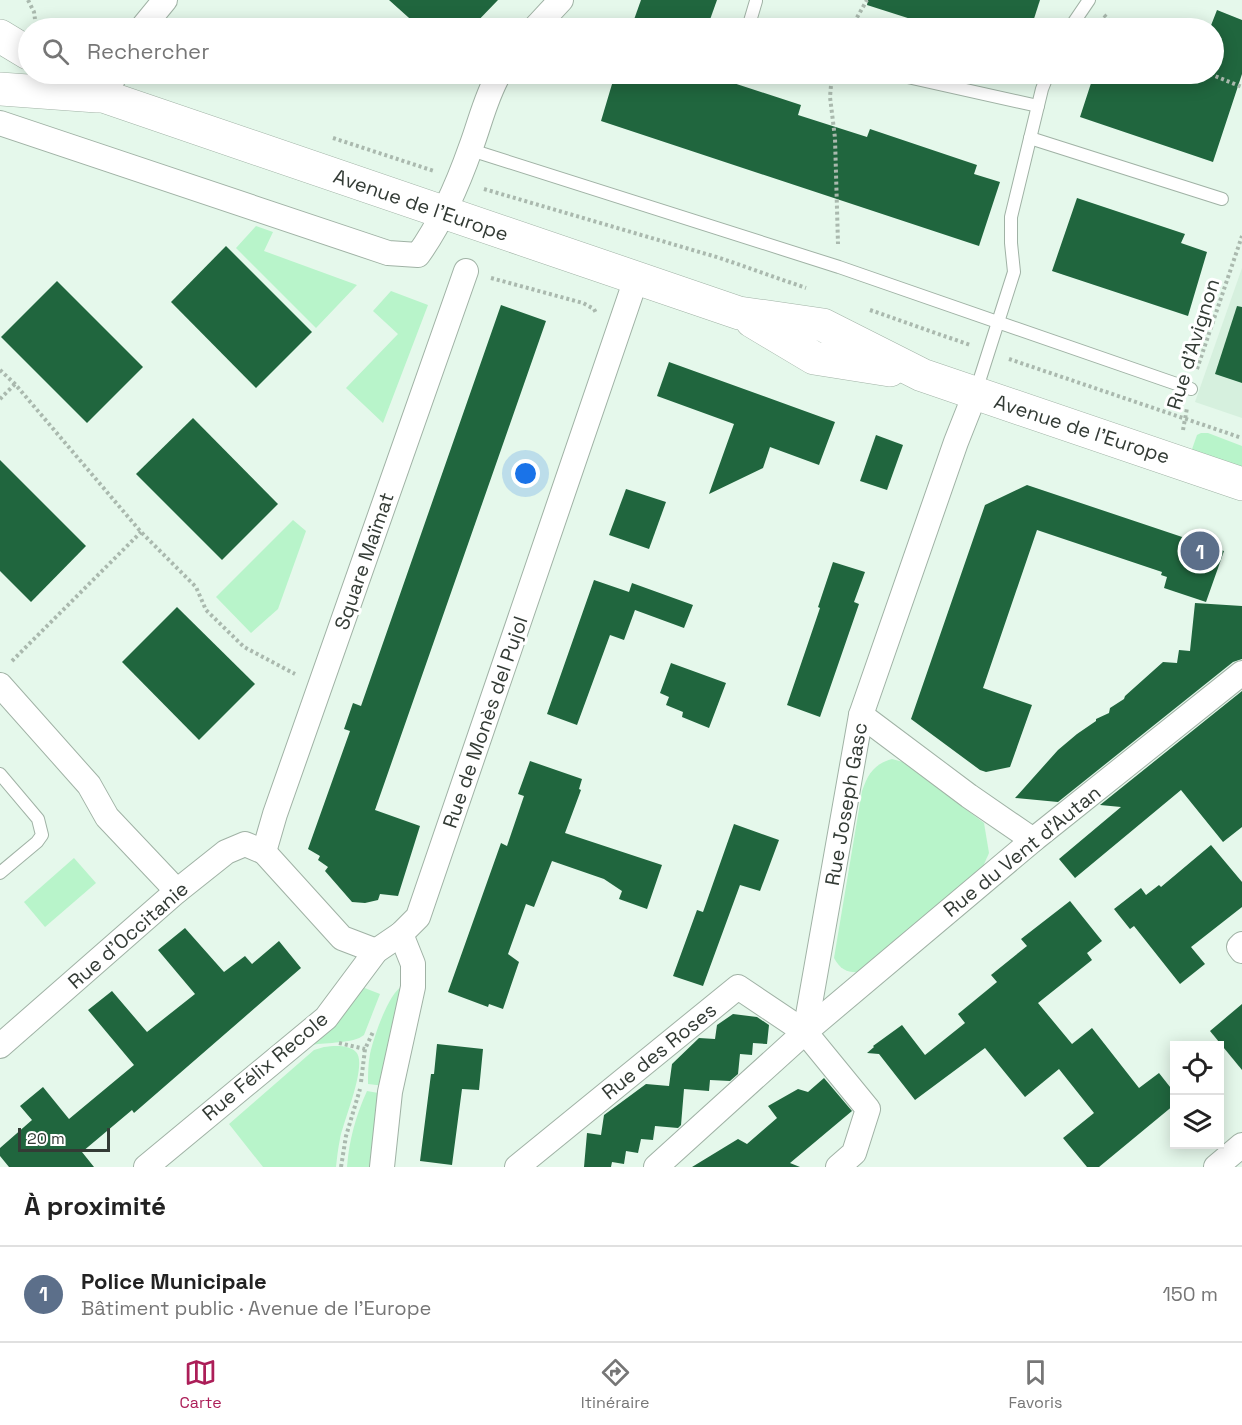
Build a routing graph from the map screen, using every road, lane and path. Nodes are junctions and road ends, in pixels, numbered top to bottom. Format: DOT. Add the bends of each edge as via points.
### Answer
graph roads {
  1 [pos="28,0"];
  2 [pos="165,0"];
  3 [pos="561,0"];
  4 [pos="867,0"];
  5 [pos="1089,0"];
  6 [pos="756,1"];
  7 [pos="35,18"];
  8 [pos="150,18"];
  9 [pos="544,18"];
  10 [pos="751,18"];
  11 [pos="857,18"];
  12 [pos="1077,18"];
  13 [pos="0,36"];
  14 [pos="18,47"];
  15 [pos="1224,80"];
  16 [pos="495,84"];
  17 [pos="831,84"];
  18 [pos="939,84"];
  19 [pos="1045,84"];
  20 [pos="110,85"];
  21 [pos="1242,87"];
  22 [pos="0,89"];
  23 [pos="1038,106"];
  24 [pos="0,123"];
  25 [pos="1030,138"];
  26 [pos="471,150"];
  27 [pos="1222,199"];
  28 [pos="442,213"];
  29 [pos="1242,236"];
  30 [pos="839,267"];
  31 [pos="466,271"];
  32 [pos="636,279"];
  33 [pos="997,322"];
  34 [pos="618,331"];
  35 [pos="0,370"];
  36 [pos="15,384"];
  37 [pos="1191,389"];
  38 [pos="975,394"];
  39 [pos="0,399"];
  40 [pos="1177,461"];
  41 [pos="1242,484"];
  42 [pos="141,532"];
  43 [pos="1242,673"];
  44 [pos="4,675"];
  45 [pos="320,687"];
  46 [pos="861,715"];
  47 [pos="0,774"];
  48 [pos="1034,840"];
  49 [pos="264,852"];
  50 [pos="0,873"];
  51 [pos="177,891"];
  52 [pos="401,934"];
  53 [pos="1242,944"];
  54 [pos="376,951"];
  55 [pos="1242,951"];
  56 [pos="375,1027"];
  57 [pos="805,1032"];
  58 [pos="0,1046"];
  59 [pos="1242,1145"];
  60 [pos="146,1167"];
  61 [pos="341,1167"];
  62 [pos="382,1167"];
  63 [pos="517,1167"];
  64 [pos="656,1167"];
  65 [pos="838,1167"];
  66 [pos="1216,1167"];
  1 -- 7 [label="path"];
  2 -- 8 [label="street"];
  3 -- 9 [label="street"];
  4 -- 11 [label="path"];
  5 -- 12 [label="lane"];
  6 -- 10 [label="lane"];
  13 -- 14 [label="street"];
  15 -- 21 [label="path"];
  16 -- 26 [label="street"];
  17 -- 30 [label="path"];
  18 -- 23 [label="lane"];
  19 -- 23 [label="lane"];
  20 -- 22 [label="street, Avenue de l'Europe"];
  20 -- 28 [label="street, Avenue de l'Europe"];
  23 -- 25 [label="lane"];
  24 -- 28 [label="street" via="388,253 418,255"];
  25 -- 27 [label="lane"];
  25 -- 33 [label="lane" via="1011,217 1014,272"];
  26 -- 28 [label="street"];
  26 -- 30 [label="lane"];
  28 -- 32 [label="street, Avenue de l'Europe"];
  29 -- 37 [label="path, Rue d'Avignon"];
  30 -- 33 [label="lane"];
  31 -- 34 [label="path" via="584,303 594,309 601,327"];
  31 -- 45 [label="street, Square Maïmat"];
  32 -- 34 [label="street, Rue de Monès del Pujol"];
  32 -- 38 [label="street, Avenue de l'Europe" via="739,313 823,326 922,375"];
  33 -- 37 [label="lane"];
  33 -- 38 [label="lane"];
  34 -- 52 [label="street, Rue de Monès del Pujol" via="418,918"];
  35 -- 36 [label="path"];
  36 -- 39 [label="path"];
  36 -- 42 [label="path"];
  37 -- 40 [label="path, Rue d'Avignon"];
  38 -- 40 [label="street, Avenue de l'Europe"];
  38 -- 46 [label="street, Rue Joseph Gasc"];
  40 -- 41 [label="street, Avenue de l'Europe"];
  42 -- 44 [label="path"];
  42 -- 45 [label="path" via="196,587 206,610 244,647"];
  43 -- 48 [label="street, Rue du Vent d'Autan"];
  44 -- 51 [label="street" via="89,785 107,817"];
  45 -- 49 [label="street, Square Maïmat"];
  46 -- 48 [label="street"];
  46 -- 57 [label="street, Rue Joseph Gasc"];
  47 -- 50 [label="lane" via="39,819 42,835"];
  48 -- 57 [label="street, Rue du Vent d'Autan"];
  49 -- 51 [label="street, Rue d'Occitanie" via="245,844 226,852"];
  49 -- 54 [label="street" via="342,938"];
  51 -- 58 [label="street, Rue d'Occitanie"];
  52 -- 54 [label="street, Rue Félix Recole"];
  52 -- 62 [label="street" via="413,964 413,987 390,1092"];
  53 -- 55 [label="street"];
  54 -- 60 [label="street, Rue Félix Recole" via="326,1018"];
  56 -- 61 [label="path" via="365,1049 360,1092"];
  57 -- 63 [label="street, Rue des Roses" via="738,987"];
  57 -- 64 [label="street"];
  57 -- 65 [label="street" via="868,1109 854,1154"];
  59 -- 66 [label="street"];
}
